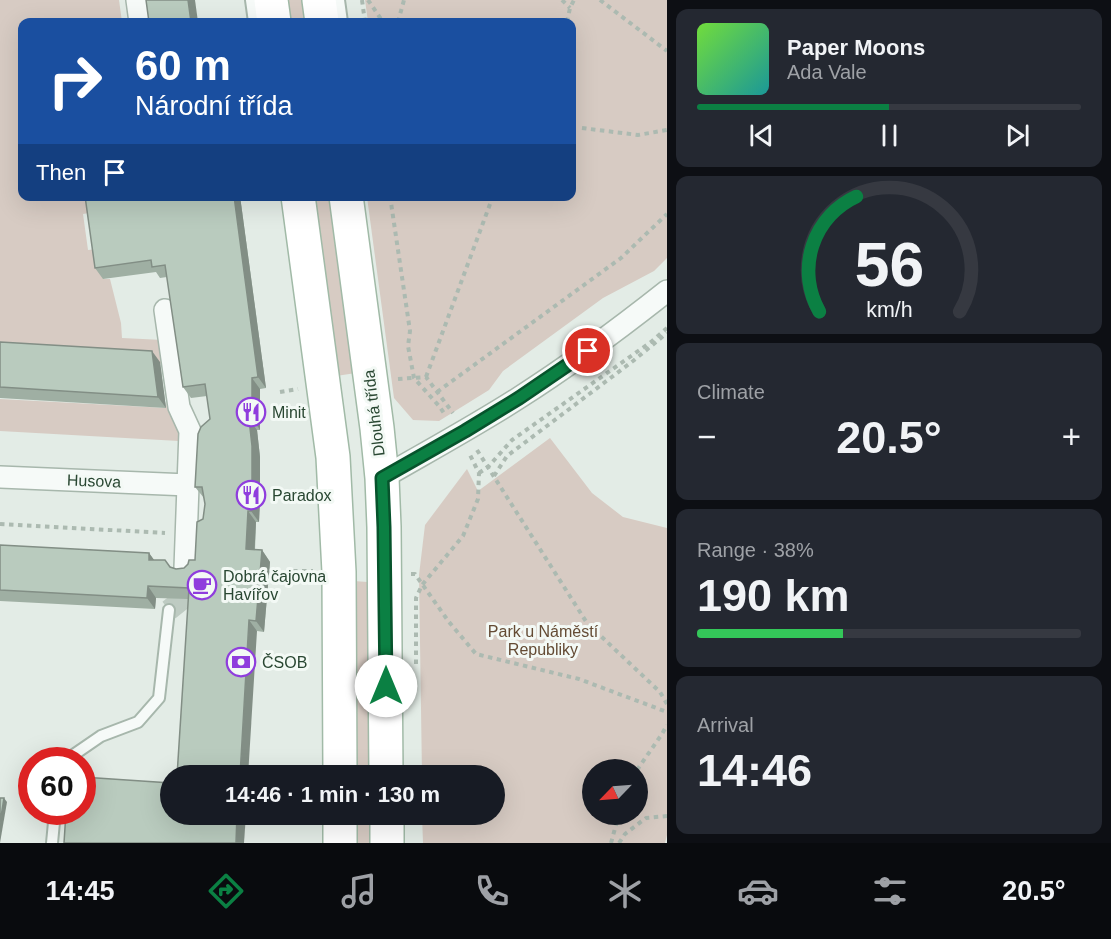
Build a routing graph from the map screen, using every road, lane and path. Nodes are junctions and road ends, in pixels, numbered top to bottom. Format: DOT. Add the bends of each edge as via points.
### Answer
graph roads {
  1 [pos="137,0"];
  2 [pos="250,0"];
  3 [pos="271,0"];
  4 [pos="319,0"];
  5 [pos="339,0"];
  6 [pos="362,0"];
  7 [pos="368,0"];
  8 [pos="404,0"];
  9 [pos="561,0"];
  10 [pos="574,0"];
  11 [pos="600,0"];
  12 [pos="570,8"];
  13 [pos="139,18"];
  14 [pos="253,18"];
  15 [pos="273,18"];
  16 [pos="321,18"];
  17 [pos="341,18"];
  18 [pos="364,18"];
  19 [pos="380,18"];
  20 [pos="399,18"];
  21 [pos="568,18"];
  22 [pos="667,51"];
  23 [pos="582,128"];
  24 [pos="667,130"];
  25 [pos="347,201"];
  26 [pos="391,201"];
  27 [pos="491,201"];
  28 [pos="297,210"];
  29 [pos="667,214"];
  30 [pos="667,291"];
  31 [pos="165,310"];
  32 [pos="667,328"];
  33 [pos="667,333"];
  34 [pos="426,377"];
  35 [pos="414,378"];
  36 [pos="393,380"];
  37 [pos="306,387"];
  38 [pos="280,392"];
  39 [pos="437,392"];
  40 [pos="439,406"];
  41 [pos="457,419"];
  42 [pos="476,448"];
  43 [pos="472,457"];
  44 [pos="488,467"];
  45 [pos="479,473"];
  46 [pos="494,476"];
  47 [pos="0,477"];
  48 [pos="382,478"];
  49 [pos="188,485"];
  50 [pos="0,524"];
  51 [pos="338,526"];
  52 [pos="187,534"];
  53 [pos="185,568"];
  54 [pos="293,571"];
  55 [pos="321,571"];
  56 [pos="385,573"];
  57 [pos="422,585"];
  58 [pos="169,610"];
  59 [pos="416,669"];
  60 [pos="667,704"];
  61 [pos="667,712"];
  62 [pos="667,725"];
  63 [pos="85,747"];
  64 [pos="644,759"];
  65 [pos="340,765"];
  66 [pos="387,765"];
  67 [pos="667,816"];
  68 [pos="54,825"];
  69 [pos="340,825"];
  70 [pos="387,825"];
  71 [pos="616,825"];
  72 [pos="52,843"];
  73 [pos="340,843"];
  74 [pos="387,843"];
  75 [pos="611,843"];
  76 [pos="619,843"];
  1 -- 13 [label="street"];
  2 -- 14 [label="lane"];
  3 -- 15 [label="main road"];
  4 -- 16 [label="main road"];
  5 -- 17 [label="lane"];
  6 -- 18 [label="path"];
  7 -- 19 [label="path"];
  8 -- 20 [label="path"];
  9 -- 12 [label="path"];
  10 -- 12 [label="path"];
  11 -- 22 [label="path"];
  12 -- 21 [label="path"];
  23 -- 24 [label="path" via="638,135"];
  25 -- 48 [label="main road, Dlouhá třída"];
  26 -- 35 [label="path"];
  27 -- 34 [label="path"];
  28 -- 51 [label="main road" via="330,433"];
  29 -- 39 [label="path" via="621,258"];
  30 -- 48 [label="street" via="519,398"];
  31 -- 49 [label="street" via="179,407 190,430"];
  32 -- 44 [label="path" via="512,440"];
  33 -- 46 [label="path" via="507,456"];
  34 -- 35 [label="path"];
  34 -- 39 [label="path"];
  35 -- 36 [label="path"];
  35 -- 40 [label="path"];
  37 -- 38 [label="path"];
  39 -- 41 [label="path"];
  42 -- 44 [label="path"];
  43 -- 45 [label="path"];
  44 -- 45 [label="path"];
  44 -- 46 [label="path"];
  45 -- 57 [label="path" via="478,499 463,536"];
  46 -- 60 [label="path" via="587,623 660,692"];
  47 -- 49 [label="street, Husova"];
  48 -- 51 [label="main road"];
  48 -- 56 [label="main road, Dlouhá třída"];
  49 -- 52 [label="street"];
  50 -- 52 [label="path"];
  51 -- 65 [label="main road"];
  52 -- 53 [label="street"];
  54 -- 55 [label="path"];
  56 -- 57 [label="path" via="415,574"];
  56 -- 66 [label="main road, Dlouhá třída"];
  57 -- 59 [label="path" via="416,598"];
  57 -- 61 [label="path" via="476,654 579,679"];
  58 -- 63 [label="lane" via="159,698 138,722 101,736"];
  62 -- 64 [label="path"];
  67 -- 76 [label="path" via="646,818"];
  68 -- 72 [label="lane"];
  69 -- 73 [label="main road"];
  70 -- 74 [label="main road"];
  71 -- 75 [label="path"];
}
